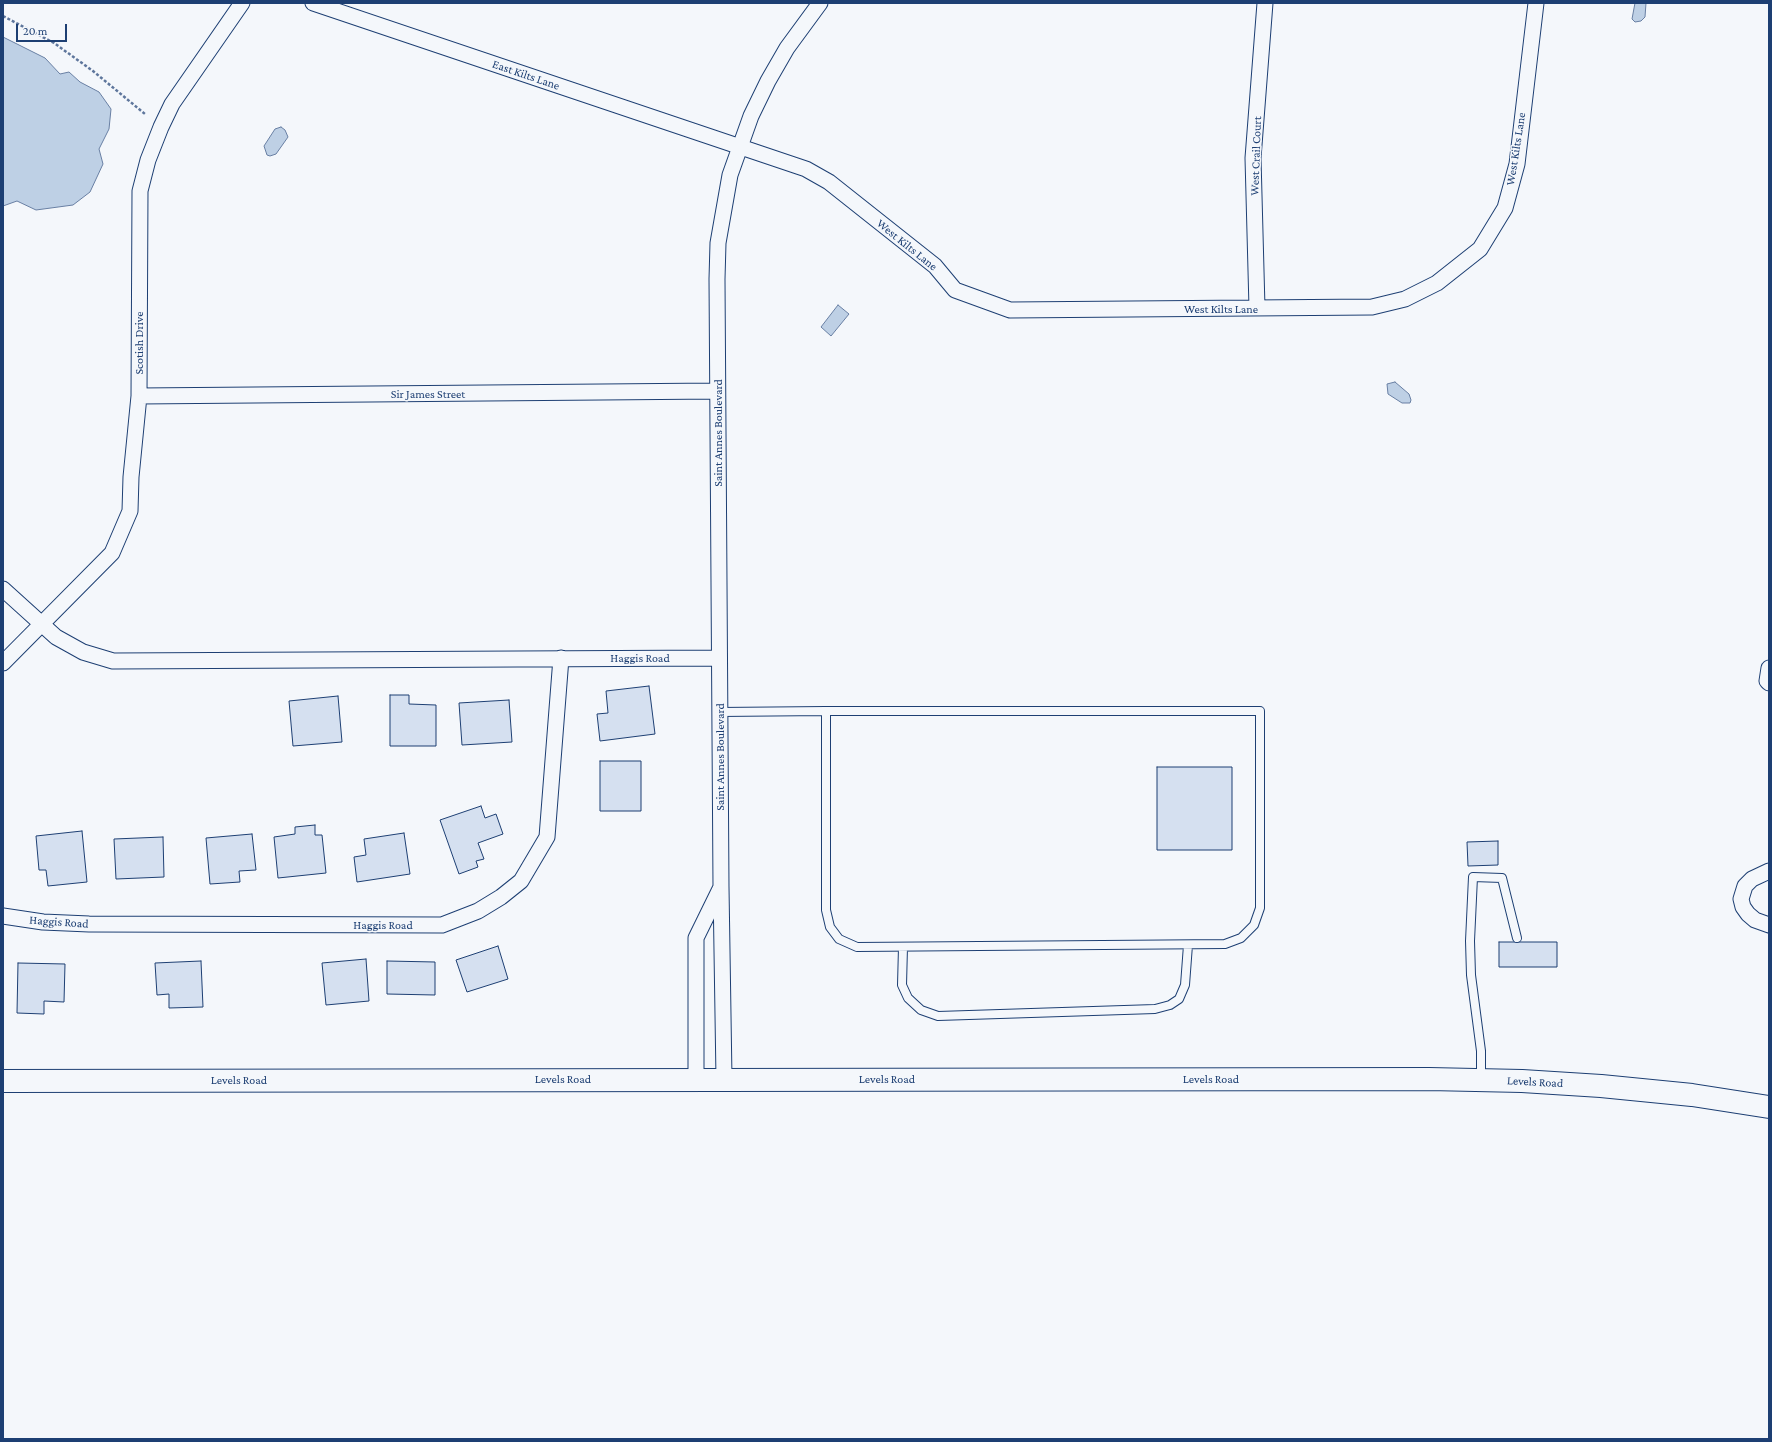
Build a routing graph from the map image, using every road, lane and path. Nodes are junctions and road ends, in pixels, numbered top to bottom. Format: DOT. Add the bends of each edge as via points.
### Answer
graph roads {
  1 [pos="242,3"];
  2 [pos="313,3"];
  3 [pos="820,3"];
  4 [pos="1265,3"];
  5 [pos="1536,3"];
  6 [pos="3,16"];
  7 [pos="145,114"];
  8 [pos="740,146"];
  9 [pos="1257,308"];
  10 [pos="717,391"];
  11 [pos="139,396"];
  12 [pos="3,589"];
  13 [pos="42,624"];
  14 [pos="561,658"];
  15 [pos="719,658"];
  16 [pos="3,663"];
  17 [pos="1769,668"];
  18 [pos="1769,683"];
  19 [pos="826,711"];
  20 [pos="719,712"];
  21 [pos="1769,871"];
  22 [pos="721,887"];
  23 [pos="3,916"];
  24 [pos="1769,925"];
  25 [pos="1517,938"];
  26 [pos="1188,945"];
  27 [pos="903,947"];
  28 [pos="696,1079"];
  29 [pos="724,1079"];
  30 [pos="1481,1080"];
  31 [pos="3,1081"];
  32 [pos="1769,1107"];
  1 -- 11 [label="street, Scotish Drive" via="172,104 148,160 140,191"];
  2 -- 8 [label="street, East Kilts Lane"];
  3 -- 8 [label="street, Saint Annes Boulevard" via="787,48 768,81"];
  4 -- 9 [label="street, West Crail Court" via="1253,158"];
  5 -- 9 [label="street, West Kilts Lane" via="1516,164 1505,208 1480,249 1437,283 1405,299 1372,308"];
  6 -- 7 [label="path" via="54,43"];
  8 -- 9 [label="street, West Kilts Lane" via="806,170 829,182 935,266 955,290 1010,310"];
  8 -- 10 [label="street, Saint Annes Boulevard" via="730,175 718,243"];
  10 -- 11 [label="street, Sir James Street"];
  10 -- 15 [label="street, Saint Annes Boulevard"];
  11 -- 13 [label="street, Scotish Drive" via="130,511 112,553"];
  12 -- 13 [label="street, Haggis Road"];
  13 -- 14 [label="street, Haggis Road" via="56,637 83,652 113,661"];
  13 -- 16 [label="street, Scotish Drive"];
  14 -- 15 [label="street, Haggis Road"];
  14 -- 23 [label="street, Haggis Road" via="547,837 521,881 478,911 442,925 89,924 43,922"];
  15 -- 20 [label="street, Saint Annes Boulevard"];
  17 -- 18 [label="street"];
  19 -- 20 [label="lane"];
  19 -- 26 [label="lane" via="1260,711 1260,908 1254,925 1241,938 1225,944"];
  19 -- 27 [label="lane" via="826,910 830,927 839,940 857,947"];
  20 -- 22 [label="street, Saint Annes Boulevard"];
  21 -- 24 [label="street" via="1752,879 1745,886 1741,899 1748,914 1755,920"];
  22 -- 28 [label="street, Saint Annes Boulevard" via="696,938"];
  22 -- 29 [label="street, Saint Annes Boulevard"];
  25 -- 30 [label="lane" via="1502,878 1473,877 1471,975 1481,1051"];
  26 -- 27 [label="lane"];
  26 -- 27 [label="lane" via="1185,985 1179,998 1170,1005 1155,1009 938,1016 922,1010 908,998 902,985"];
  28 -- 29 [label="main road, Levels Road"];
  28 -- 31 [label="main road, Levels Road"];
  29 -- 30 [label="main road, Levels Road"];
  30 -- 32 [label="main road, Levels Road" via="1645,1090"];
}
